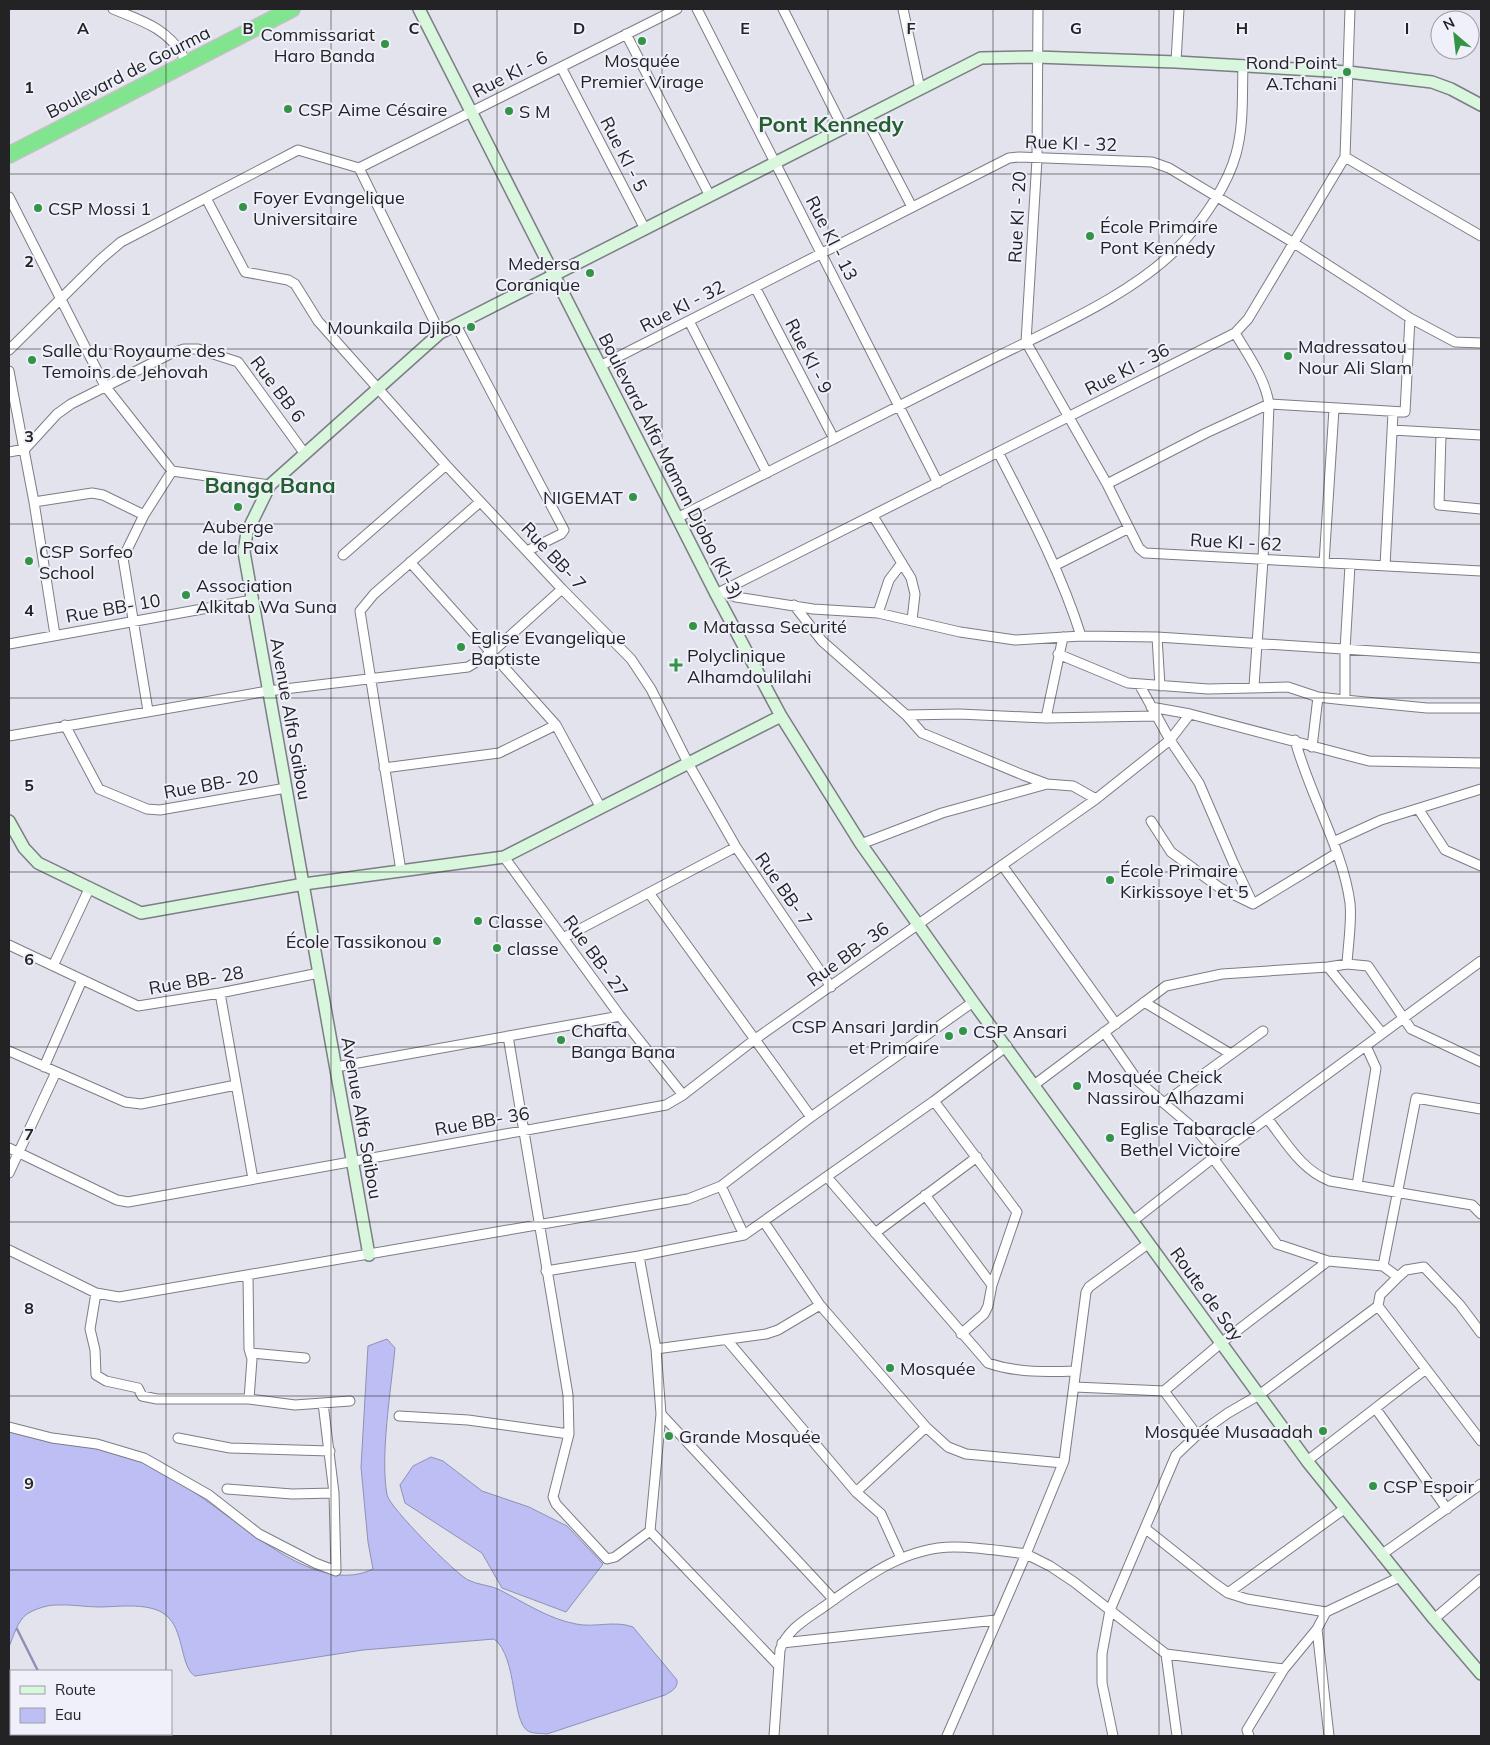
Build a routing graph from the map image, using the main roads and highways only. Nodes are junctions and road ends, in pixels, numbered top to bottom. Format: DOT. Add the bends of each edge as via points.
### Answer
graph roads {
  1 [pos="275,9"];
  2 [pos="292,9"];
  3 [pos="9,144"];
  4 [pos="9,155"];
  1 -- 3 [label="highway, Boulevard de Gourma"];
  2 -- 4 [label="highway, Boulevard de Gourma"];
}
